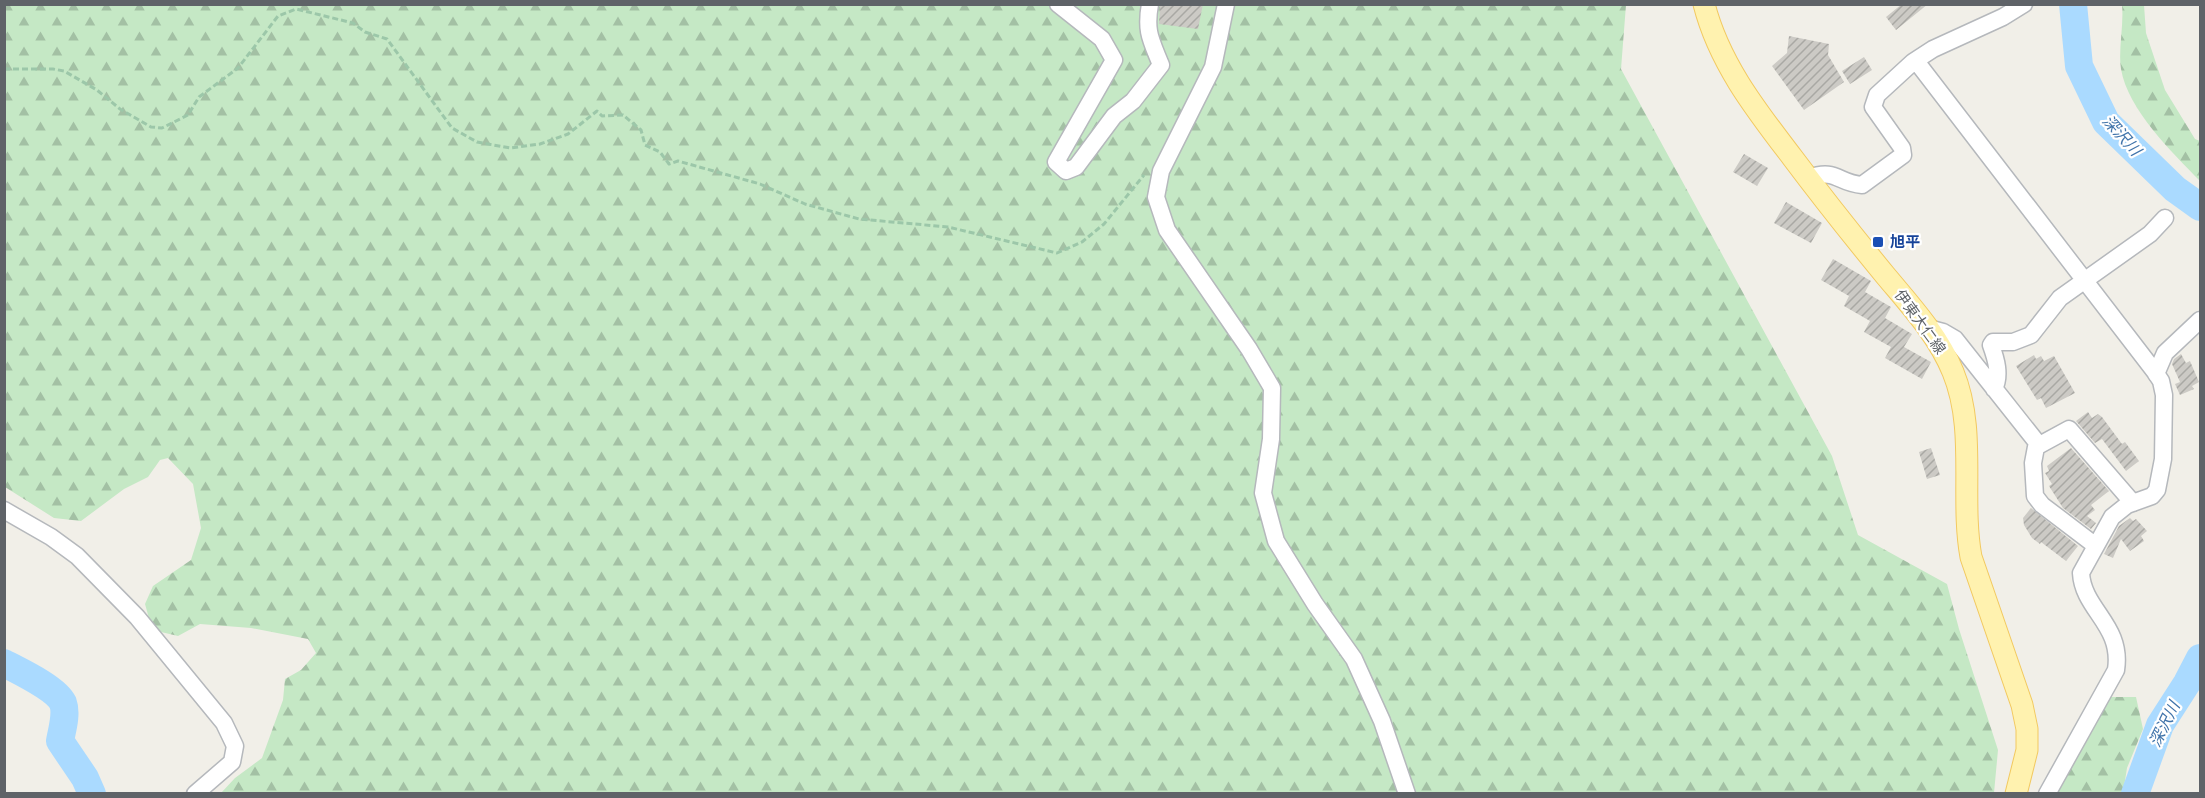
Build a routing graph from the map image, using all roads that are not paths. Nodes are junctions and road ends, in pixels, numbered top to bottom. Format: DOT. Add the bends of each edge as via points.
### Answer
graph roads {
  1 [pos="1058,4"];
  2 [pos="1150,4"];
  3 [pos="1226,4"];
  4 [pos="1704,4"];
  5 [pos="2024,4"];
  6 [pos="1916,61"];
  7 [pos="1808,178"];
  8 [pos="2165,218"];
  9 [pos="2084,281"];
  10 [pos="2200,320"];
  11 [pos="1928,328"];
  12 [pos="2156,374"];
  13 [pos="1994,389"];
  14 [pos="2038,446"];
  15 [pos="2133,503"];
  16 [pos="4,510"];
  17 [pos="2096,546"];
  18 [pos="195,794"];
  19 [pos="1407,794"];
  20 [pos="2016,794"];
  21 [pos="2047,794"];
  1 -- 2 [label="street" via="1102,39 1114,60 1056,162 1066,171 1076,167 1114,116 1133,101 1161,65 1146,23"];
  3 -- 19 [label="street" via="1213,68 1161,171 1156,196 1167,230 1272,388 1271,439 1263,493 1276,541 1354,659 1382,721"];
  4 -- 7 [label="main road, 伊東大仁線" via="1731,73"];
  5 -- 6 [label="street" via="1953,38"];
  6 -- 7 [label="street" via="1874,101 1876,112 1902,147 1903,155 1862,185 1821,173"];
  6 -- 9 [label="street"];
  7 -- 11 [label="main road, 伊東大仁線"];
  8 -- 9 [label="street" via="2150,234"];
  9 -- 12 [label="street"];
  9 -- 13 [label="street" via="2060,298 2031,335 2013,342 1993,342 1998,371"];
  10 -- 12 [label="street" via="2165,353"];
  11 -- 13 [label="street" via="1955,339"];
  11 -- 20 [label="main road, 伊東大仁線" via="1954,372 1960,394 1965,425 1967,537 2027,729"];
  12 -- 15 [label="street" via="2164,395 2161,476 2152,496"];
  13 -- 14 [label="street"];
  14 -- 15 [label="street" via="2069,429"];
  14 -- 17 [label="street" via="2034,449 2035,496"];
  15 -- 17 [label="street" via="2112,517"];
  16 -- 18 [label="street" via="77,556 137,617 224,723 235,746 232,762"];
  17 -- 21 [label="street" via="2082,567 2081,580 2115,643 2115,670"];
}
